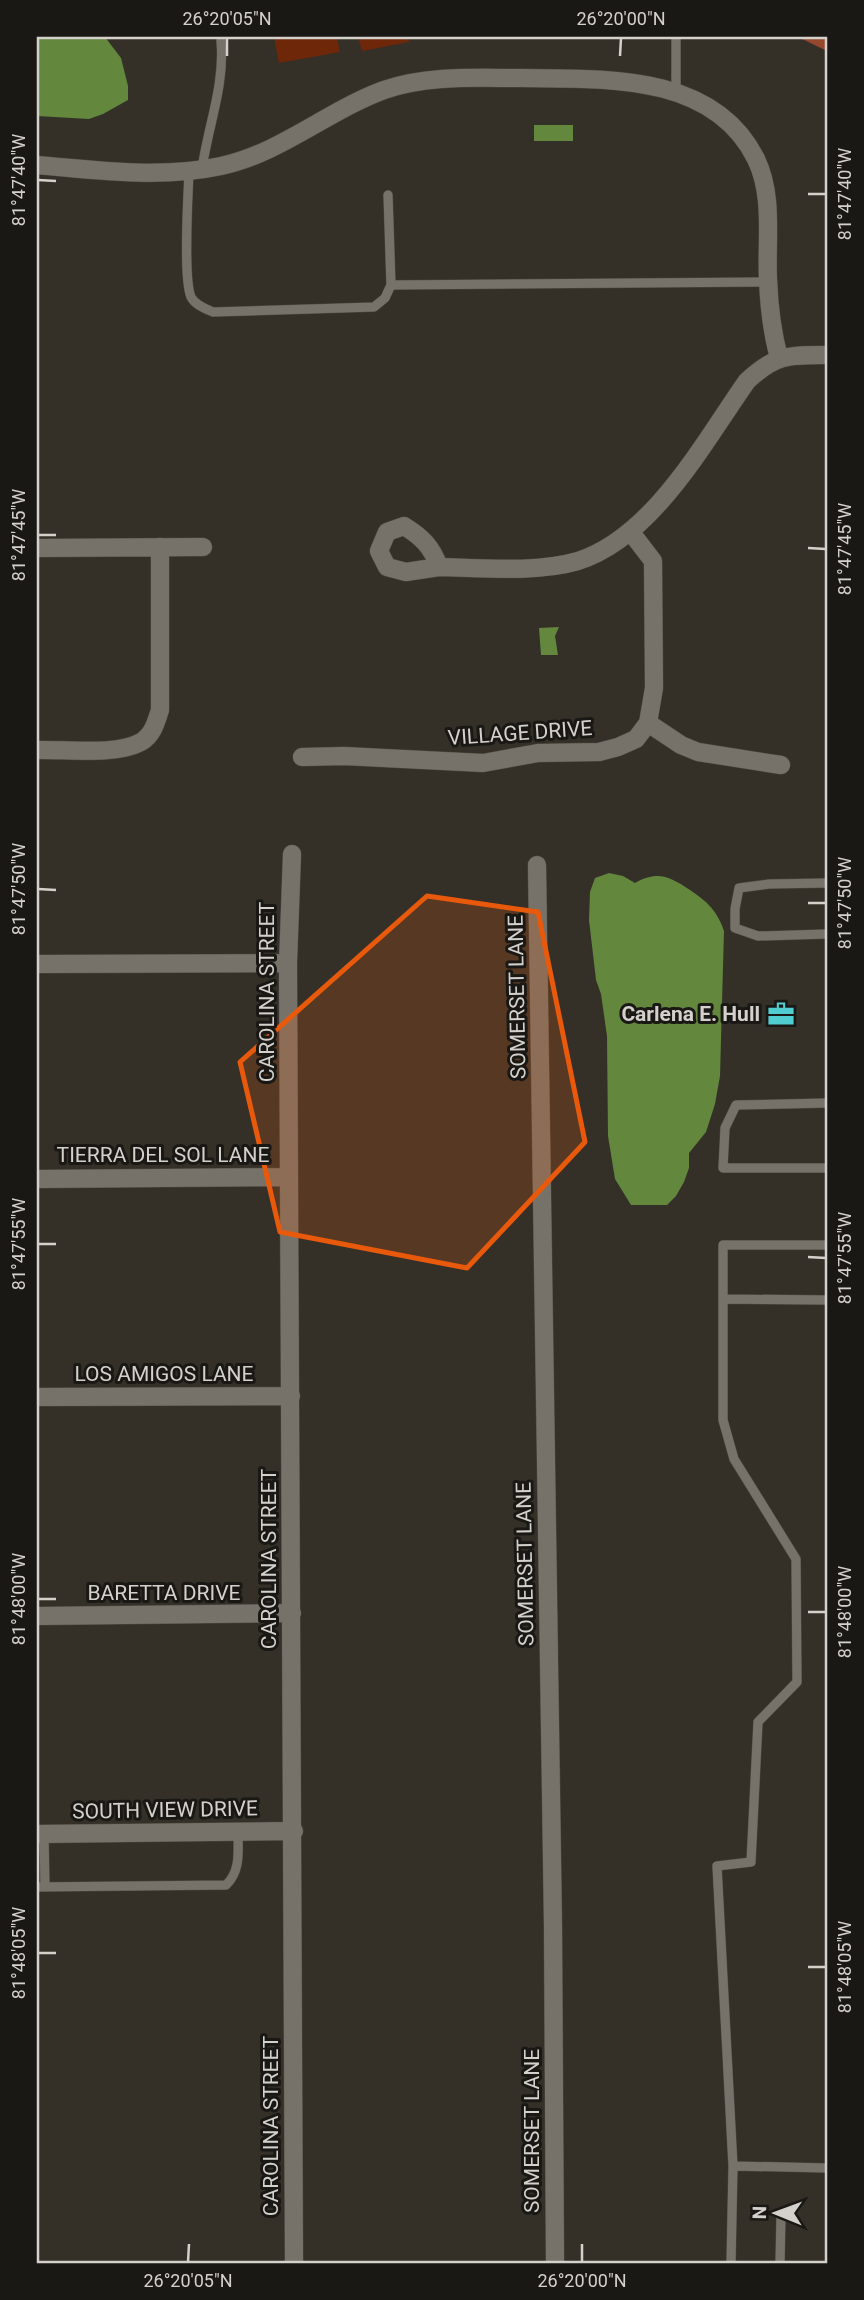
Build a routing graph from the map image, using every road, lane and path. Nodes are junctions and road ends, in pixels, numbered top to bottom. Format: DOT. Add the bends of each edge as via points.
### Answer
graph roads {
  1 [pos="676,37"];
  2 [pos="221,41"];
  3 [pos="676,93"];
  4 [pos="37,165"];
  5 [pos="195,171"];
  6 [pos="388,195"];
  7 [pos="768,282"];
  8 [pos="391,285"];
  9 [pos="827,355"];
  10 [pos="779,358"];
  11 [pos="630,531"];
  12 [pos="160,547"];
  13 [pos="203,547"];
  14 [pos="37,548"];
  15 [pos="439,567"];
  16 [pos="648,723"];
  17 [pos="37,750"];
  18 [pos="302,757"];
  19 [pos="781,765"];
  20 [pos="292,854"];
  21 [pos="537,865"];
  22 [pos="827,883"];
  23 [pos="827,934"];
  24 [pos="288,963"];
  25 [pos="37,964"];
  26 [pos="827,1103"];
  27 [pos="827,1168"];
  28 [pos="289,1177"];
  29 [pos="37,1179"];
  30 [pos="827,1245"];
  31 [pos="723,1299"];
  32 [pos="827,1300"];
  33 [pos="291,1396"];
  34 [pos="37,1397"];
  35 [pos="292,1613"];
  36 [pos="37,1616"];
  37 [pos="294,1831"];
  38 [pos="238,1832"];
  39 [pos="40,1834"];
  40 [pos="41,1887"];
  41 [pos="733,2166"];
  42 [pos="827,2168"];
  43 [pos="781,2216"];
  44 [pos="294,2263"];
  45 [pos="555,2263"];
  46 [pos="731,2263"];
  47 [pos="780,2263"];
  1 -- 3 [label="lane"];
  2 -- 5 [label="lane" via="223,65"];
  3 -- 5 [label="street" via="605,79 419,81 363,99 276,147 238,162"];
  3 -- 7 [label="street" via="723,117 757,162 767,199"];
  4 -- 5 [label="street" via="148,173"];
  5 -- 8 [label="lane" via="188,278 192,298 202,307 213,312 374,307"];
  6 -- 8 [label="lane"];
  7 -- 8 [label="lane"];
  7 -- 10 [label="street"];
  9 -- 10 [label="street"];
  10 -- 11 [label="street" via="747,380 665,497"];
  11 -- 15 [label="street" via="597,553 559,565"];
  11 -- 16 [label="street" via="653,561 654,688"];
  12 -- 13 [label="street"];
  12 -- 14 [label="street"];
  12 -- 17 [label="street" via="160,709 155,727 143,741 126,748"];
  16 -- 18 [label="street, VILLAGE DRIVE" via="636,738 599,752 538,753 483,763"];
  16 -- 19 [label="street" via="698,752"];
  20 -- 24 [label="street, CAROLINA STREET"];
  21 -- 45 [label="street, SOMERSET LANE"];
  22 -- 23 [label="lane" via="739,888 735,909 736,928 758,936"];
  24 -- 25 [label="street"];
  24 -- 28 [label="street, CAROLINA STREET"];
  26 -- 27 [label="lane" via="736,1105 725,1128 723,1168"];
  28 -- 29 [label="street, TIERRA DEL SOL LANE"];
  28 -- 33 [label="street, CAROLINA STREET"];
  30 -- 31 [label="lane" via="723,1245"];
  31 -- 32 [label="lane"];
  31 -- 41 [label="lane" via="723,1420 734,1459 796,1559 797,1682 758,1722 751,1862 717,1866"];
  33 -- 34 [label="street, LOS AMIGOS LANE"];
  33 -- 35 [label="street, CAROLINA STREET"];
  35 -- 36 [label="street, BARETTA DRIVE"];
  35 -- 37 [label="street, CAROLINA STREET"];
  37 -- 38 [label="street, SOUTH VIEW DRIVE"];
  37 -- 44 [label="street, CAROLINA STREET"];
  38 -- 39 [label="street, SOUTH VIEW DRIVE"];
  38 -- 40 [label="lane" via="237,1868 226,1885"];
  39 -- 40 [label="lane"];
  41 -- 42 [label="lane"];
  41 -- 46 [label="lane"];
  43 -- 47 [label="lane"];
}
